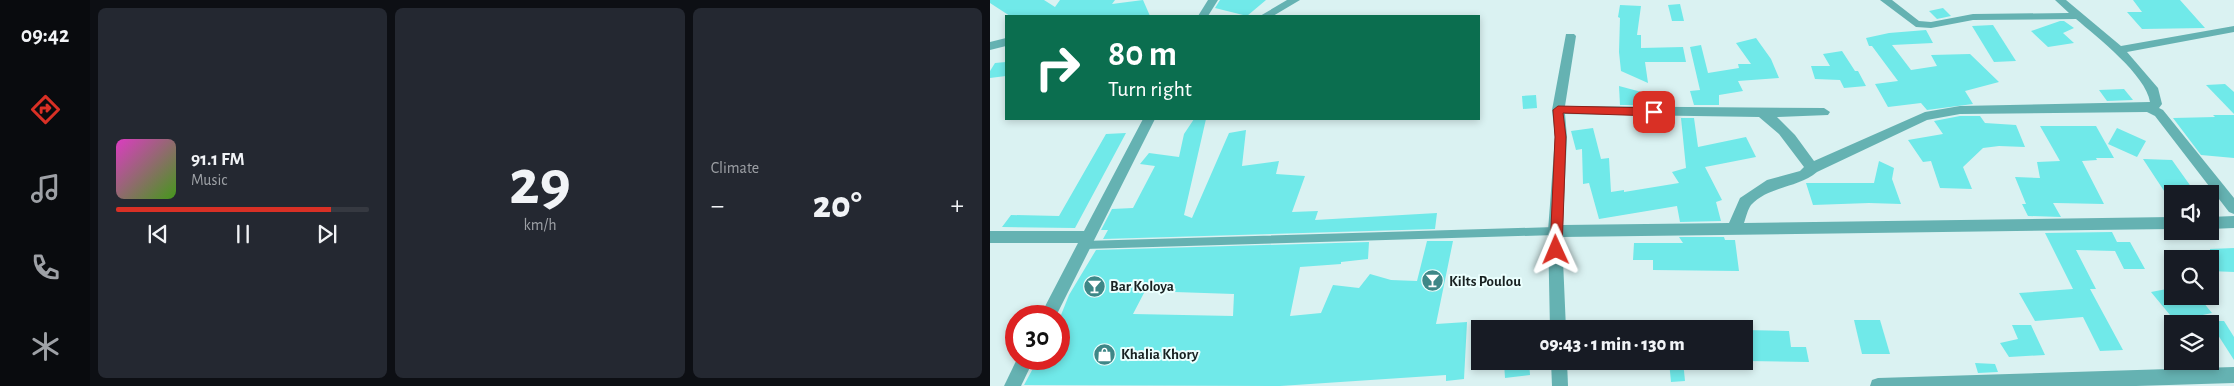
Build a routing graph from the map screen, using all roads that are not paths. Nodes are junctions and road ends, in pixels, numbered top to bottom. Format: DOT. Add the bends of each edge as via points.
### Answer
graph roads {
  1 [pos="1213,0"];
  2 [pos="1295,0"];
  3 [pos="1885,0"];
  4 [pos="2060,0"];
  5 [pos="1205,15"];
  6 [pos="1267,15"];
  7 [pos="2080,16"];
  8 [pos="2234,29"];
  9 [pos="1570,36"];
  10 [pos="1005,42"];
  11 [pos="990,46"];
  12 [pos="2119,50"];
  13 [pos="2149,108"];
  14 [pos="1558,110"];
  15 [pos="1824,112"];
  16 [pos="1762,113"];
  17 [pos="1149,120"];
  18 [pos="1812,168"];
  19 [pos="2234,208"];
  20 [pos="2219,222"];
  21 [pos="2234,222"];
  22 [pos="2164,223"];
  23 [pos="1734,228"];
  24 [pos="1555,231"];
  25 [pos="990,238"];
  26 [pos="1087,241"];
  27 [pos="1054,305"];
  28 [pos="1558,320"];
  29 [pos="1020,370"];
  30 [pos="1560,370"];
  31 [pos="2234,375"];
  32 [pos="1012,386"];
  33 [pos="1560,386"];
  34 [pos="1878,386"];
  1 -- 5 [label="street"];
  2 -- 6 [label="street"];
  3 -- 7 [label="street" via="1916,24 1931,25 1973,17"];
  4 -- 7 [label="street"];
  7 -- 12 [label="street"];
  8 -- 12 [label="street"];
  9 -- 14 [label="street"];
  10 -- 11 [label="street"];
  12 -- 13 [label="street" via="2154,91 2156,104"];
  13 -- 18 [label="street" via="1960,110 1925,116"];
  13 -- 19 [label="street" via="2159,112"];
  14 -- 16 [label="street"];
  14 -- 24 [label="street" via="1561,137"];
  15 -- 16 [label="street"];
  16 -- 18 [label="street" via="1799,148"];
  17 -- 26 [label="street"];
  18 -- 23 [label="street" via="1804,174 1772,184 1745,202"];
  20 -- 21 [label="street"];
  22 -- 23 [label="street"];
  23 -- 24 [label="street"];
  24 -- 26 [label="lane"];
  24 -- 28 [label="street"];
  25 -- 26 [label="street"];
  26 -- 27 [label="street"];
  29 -- 32 [label="street"];
  30 -- 33 [label="street"];
  31 -- 34 [label="street"];
}
